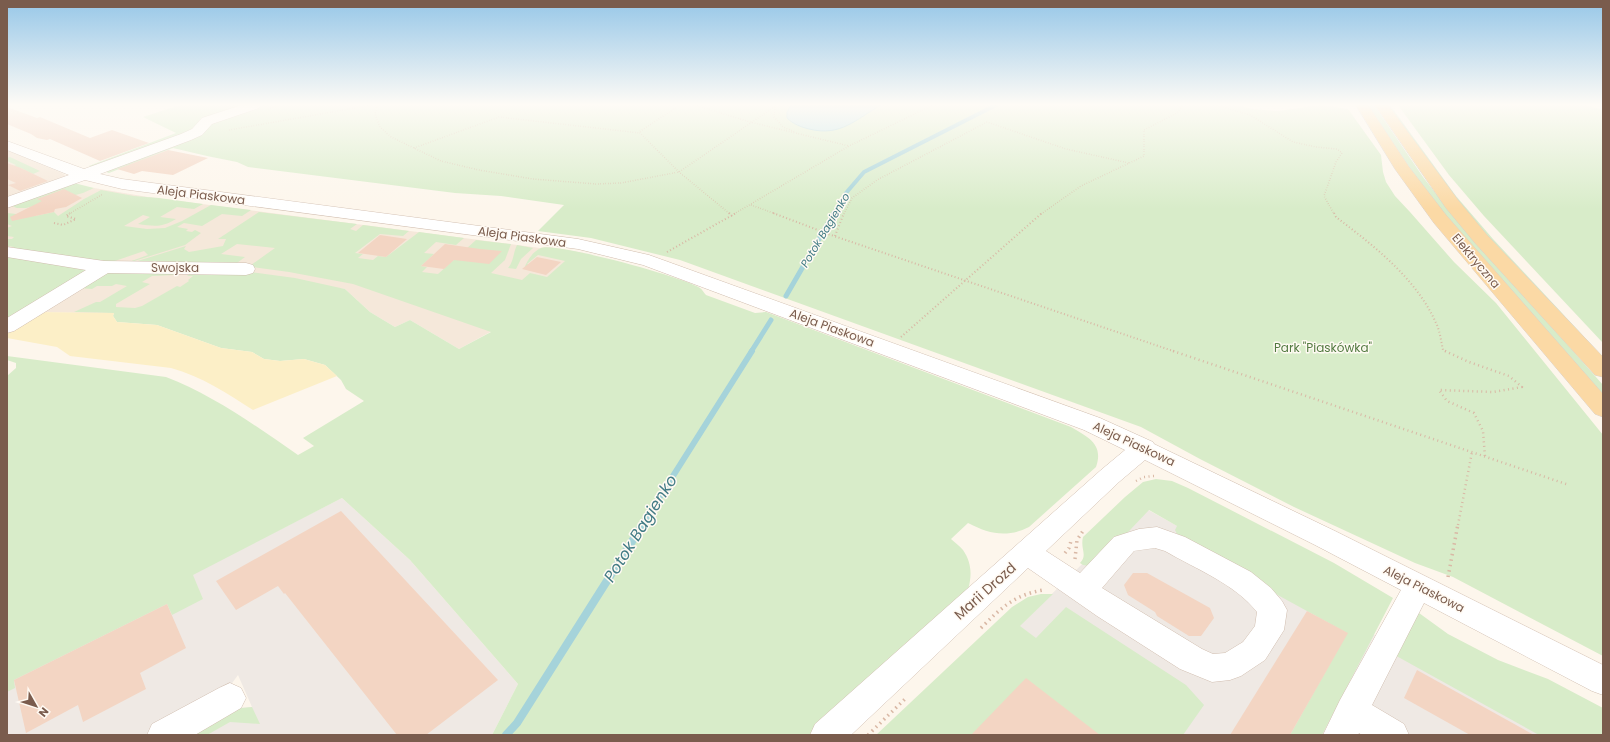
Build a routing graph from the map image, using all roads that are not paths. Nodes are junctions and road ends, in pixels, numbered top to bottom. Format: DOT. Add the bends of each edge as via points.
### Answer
graph roads {
  1 [pos="176,140"];
  2 [pos="1385,140"];
  3 [pos="1406,140"];
  4 [pos="7,145"];
  5 [pos="83,175"];
  6 [pos="7,203"];
  7 [pos="7,252"];
  8 [pos="104,267"];
  9 [pos="246,269"];
  10 [pos="7,327"];
  11 [pos="1603,370"];
  12 [pos="1603,409"];
  13 [pos="1144,448"];
  14 [pos="1027,552"];
  15 [pos="1418,586"];
  16 [pos="1083,589"];
  17 [pos="1603,681"];
  18 [pos="230,698"];
  19 [pos="1346,723"];
  20 [pos="164,735"];
  21 [pos="827,735"];
  22 [pos="1392,735"];
  1 -- 5 [label="street"];
  2 -- 12 [label="main road, Elektryczna" via="1440,218"];
  3 -- 11 [label="main road, Elektryczna" via="1452,204 1481,239"];
  4 -- 5 [label="street, Aleja Piaskowa"];
  5 -- 6 [label="street"];
  5 -- 13 [label="street, Aleja Piaskowa" via="147,188 578,244 649,261 1092,424"];
  7 -- 8 [label="street, Swojska"];
  8 -- 9 [label="street, Swojska"];
  8 -- 10 [label="street"];
  13 -- 14 [label="street, Marii Drozd"];
  13 -- 15 [label="street, Aleja Piaskowa"];
  14 -- 16 [label="street"];
  14 -- 21 [label="street, Marii Drozd"];
  15 -- 17 [label="street, Aleja Piaskowa"];
  15 -- 19 [label="street"];
  16 -- 16 [label="street" via="1124,544 1139,539 1157,538 1175,544 1241,580 1261,596 1272,610 1269,630 1254,651 1230,666 1212,668 1191,659"];
  18 -- 20 [label="street"];
  19 -- 22 [label="street"];
}
